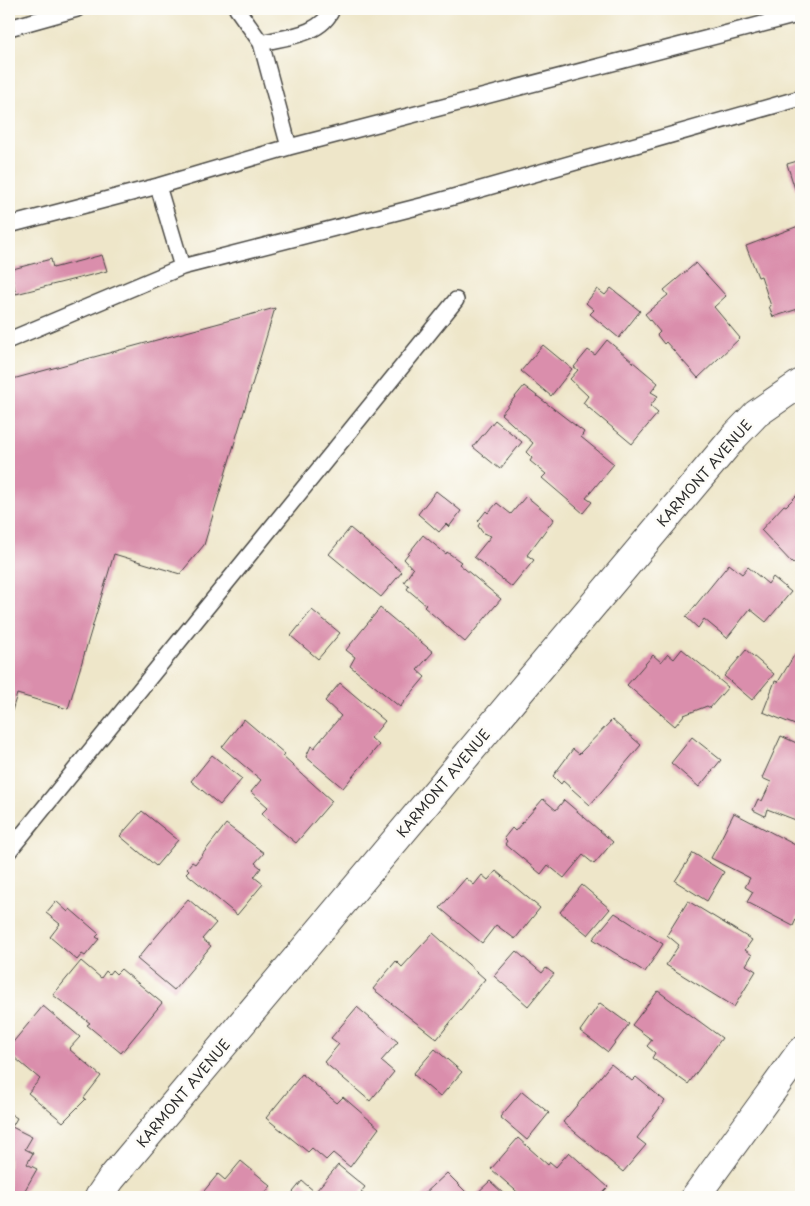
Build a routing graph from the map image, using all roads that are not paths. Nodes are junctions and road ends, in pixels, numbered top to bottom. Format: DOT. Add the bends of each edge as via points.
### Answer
graph roads {
  1 [pos="77,9"];
  2 [pos="237,9"];
  3 [pos="332,9"];
  4 [pos="801,14"];
  5 [pos="9,28"];
  6 [pos="261,43"];
  7 [pos="801,98"];
  8 [pos="290,147"];
  9 [pos="158,186"];
  10 [pos="9,225"];
  11 [pos="182,267"];
  12 [pos="456,300"];
  13 [pos="9,340"];
  14 [pos="801,383"];
  15 [pos="9,851"];
  16 [pos="801,1051"];
  17 [pos="700,1196"];
  18 [pos="99,1197"];
  1 -- 5 [label="lane"];
  2 -- 6 [label="lane"];
  3 -- 6 [label="lane" via="323,23 313,30"];
  4 -- 8 [label="lane"];
  6 -- 8 [label="lane"];
  7 -- 11 [label="lane" via="425,205"];
  8 -- 9 [label="lane"];
  9 -- 10 [label="lane"];
  9 -- 11 [label="lane"];
  11 -- 13 [label="lane"];
  12 -- 15 [label="lane"];
  14 -- 18 [label="street, KARMONT AVENUE" via="756,414 734,437"];
  16 -- 17 [label="street"];
}
